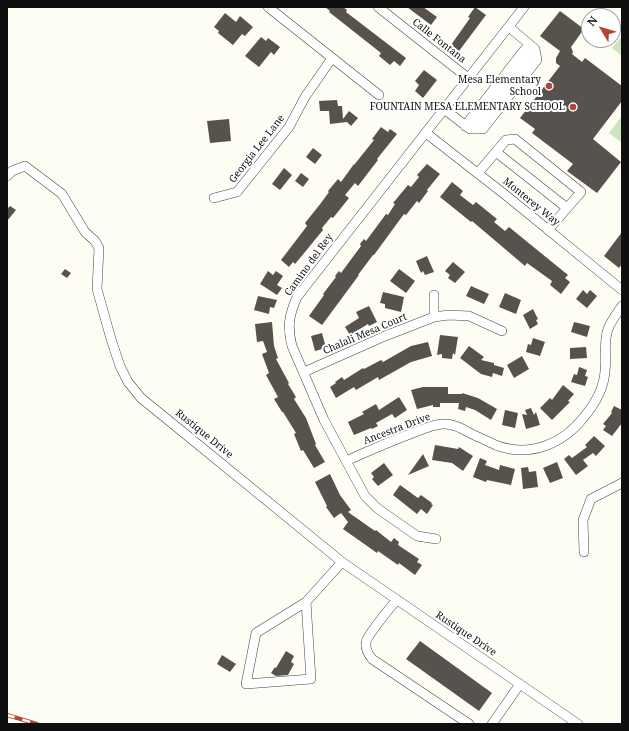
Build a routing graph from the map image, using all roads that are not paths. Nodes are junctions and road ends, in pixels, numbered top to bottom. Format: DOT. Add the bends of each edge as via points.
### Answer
graph roads {
  1 [pos="268,7"];
  2 [pos="378,7"];
  3 [pos="524,7"];
  4 [pos="509,27"];
  5 [pos="532,47"];
  6 [pos="332,58"];
  7 [pos="468,78"];
  8 [pos="379,95"];
  9 [pos="444,109"];
  10 [pos="469,127"];
  11 [pos="426,133"];
  12 [pos="496,152"];
  13 [pos="478,173"];
  14 [pos="7,176"];
  15 [pos="214,198"];
  16 [pos="567,208"];
  17 [pos="548,230"];
  18 [pos="622,290"];
  19 [pos="434,295"];
  20 [pos="622,306"];
  21 [pos="434,317"];
  22 [pos="502,331"];
  23 [pos="304,372"];
  24 [pos="346,461"];
  25 [pos="622,483"];
  26 [pos="436,539"];
  27 [pos="584,552"];
  28 [pos="342,562"];
  29 [pos="397,600"];
  30 [pos="306,602"];
  31 [pos="520,684"];
  32 [pos="469,724"];
  33 [pos="492,724"];
  34 [pos="578,724"];
  1 -- 6 [label="street"];
  2 -- 7 [label="street, Calle Fontana"];
  3 -- 4 [label="street, Camino del Rey"];
  4 -- 5 [label="street"];
  4 -- 7 [label="street, Camino del Rey"];
  5 -- 10 [label="street"];
  5 -- 10 [label="street" via="537,60 492,118 483,129"];
  6 -- 8 [label="street"];
  6 -- 15 [label="street, Georgia Lee Lane" via="305,97 289,127 237,192"];
  7 -- 9 [label="street, Camino del Rey"];
  9 -- 10 [label="street"];
  9 -- 11 [label="street, Camino del Rey"];
  11 -- 13 [label="street, Monterey Way"];
  11 -- 23 [label="street, Camino del Rey" via="297,297 291,310 289,335"];
  12 -- 13 [label="street"];
  12 -- 16 [label="street"];
  12 -- 16 [label="street" via="506,140 515,139 581,192"];
  13 -- 17 [label="street, Monterey Way"];
  14 -- 28 [label="street, Rustique Drive" via="25,166 41,177 62,194 84,232 95,241 99,248 97,289 111,339 128,382 141,398"];
  16 -- 17 [label="street"];
  17 -- 18 [label="street, Monterey Way"];
  19 -- 21 [label="street"];
  20 -- 24 [label="street, Ancestra Drive" via="608,328 605,347 606,372 602,386 584,417 558,440 544,447 529,450 510,448 498,446 457,426 444,424 431,426"];
  21 -- 22 [label="street, Chalali Mesa Court" via="448,314 469,316"];
  21 -- 23 [label="street, Chalali Mesa Court"];
  23 -- 24 [label="street, Camino del Rey" via="324,420"];
  24 -- 26 [label="street, Camino del Rey" via="365,496 377,508 416,536"];
  25 -- 27 [label="street" via="591,500 583,520"];
  28 -- 29 [label="street, Rustique Drive"];
  28 -- 30 [label="street"];
  29 -- 31 [label="street, Rustique Drive"];
  29 -- 32 [label="street" via="366,640 366,651 372,659"];
  30 -- 30 [label="street" via="311,679 246,684 256,634"];
  31 -- 33 [label="street"];
  31 -- 34 [label="street, Rustique Drive"];
}
